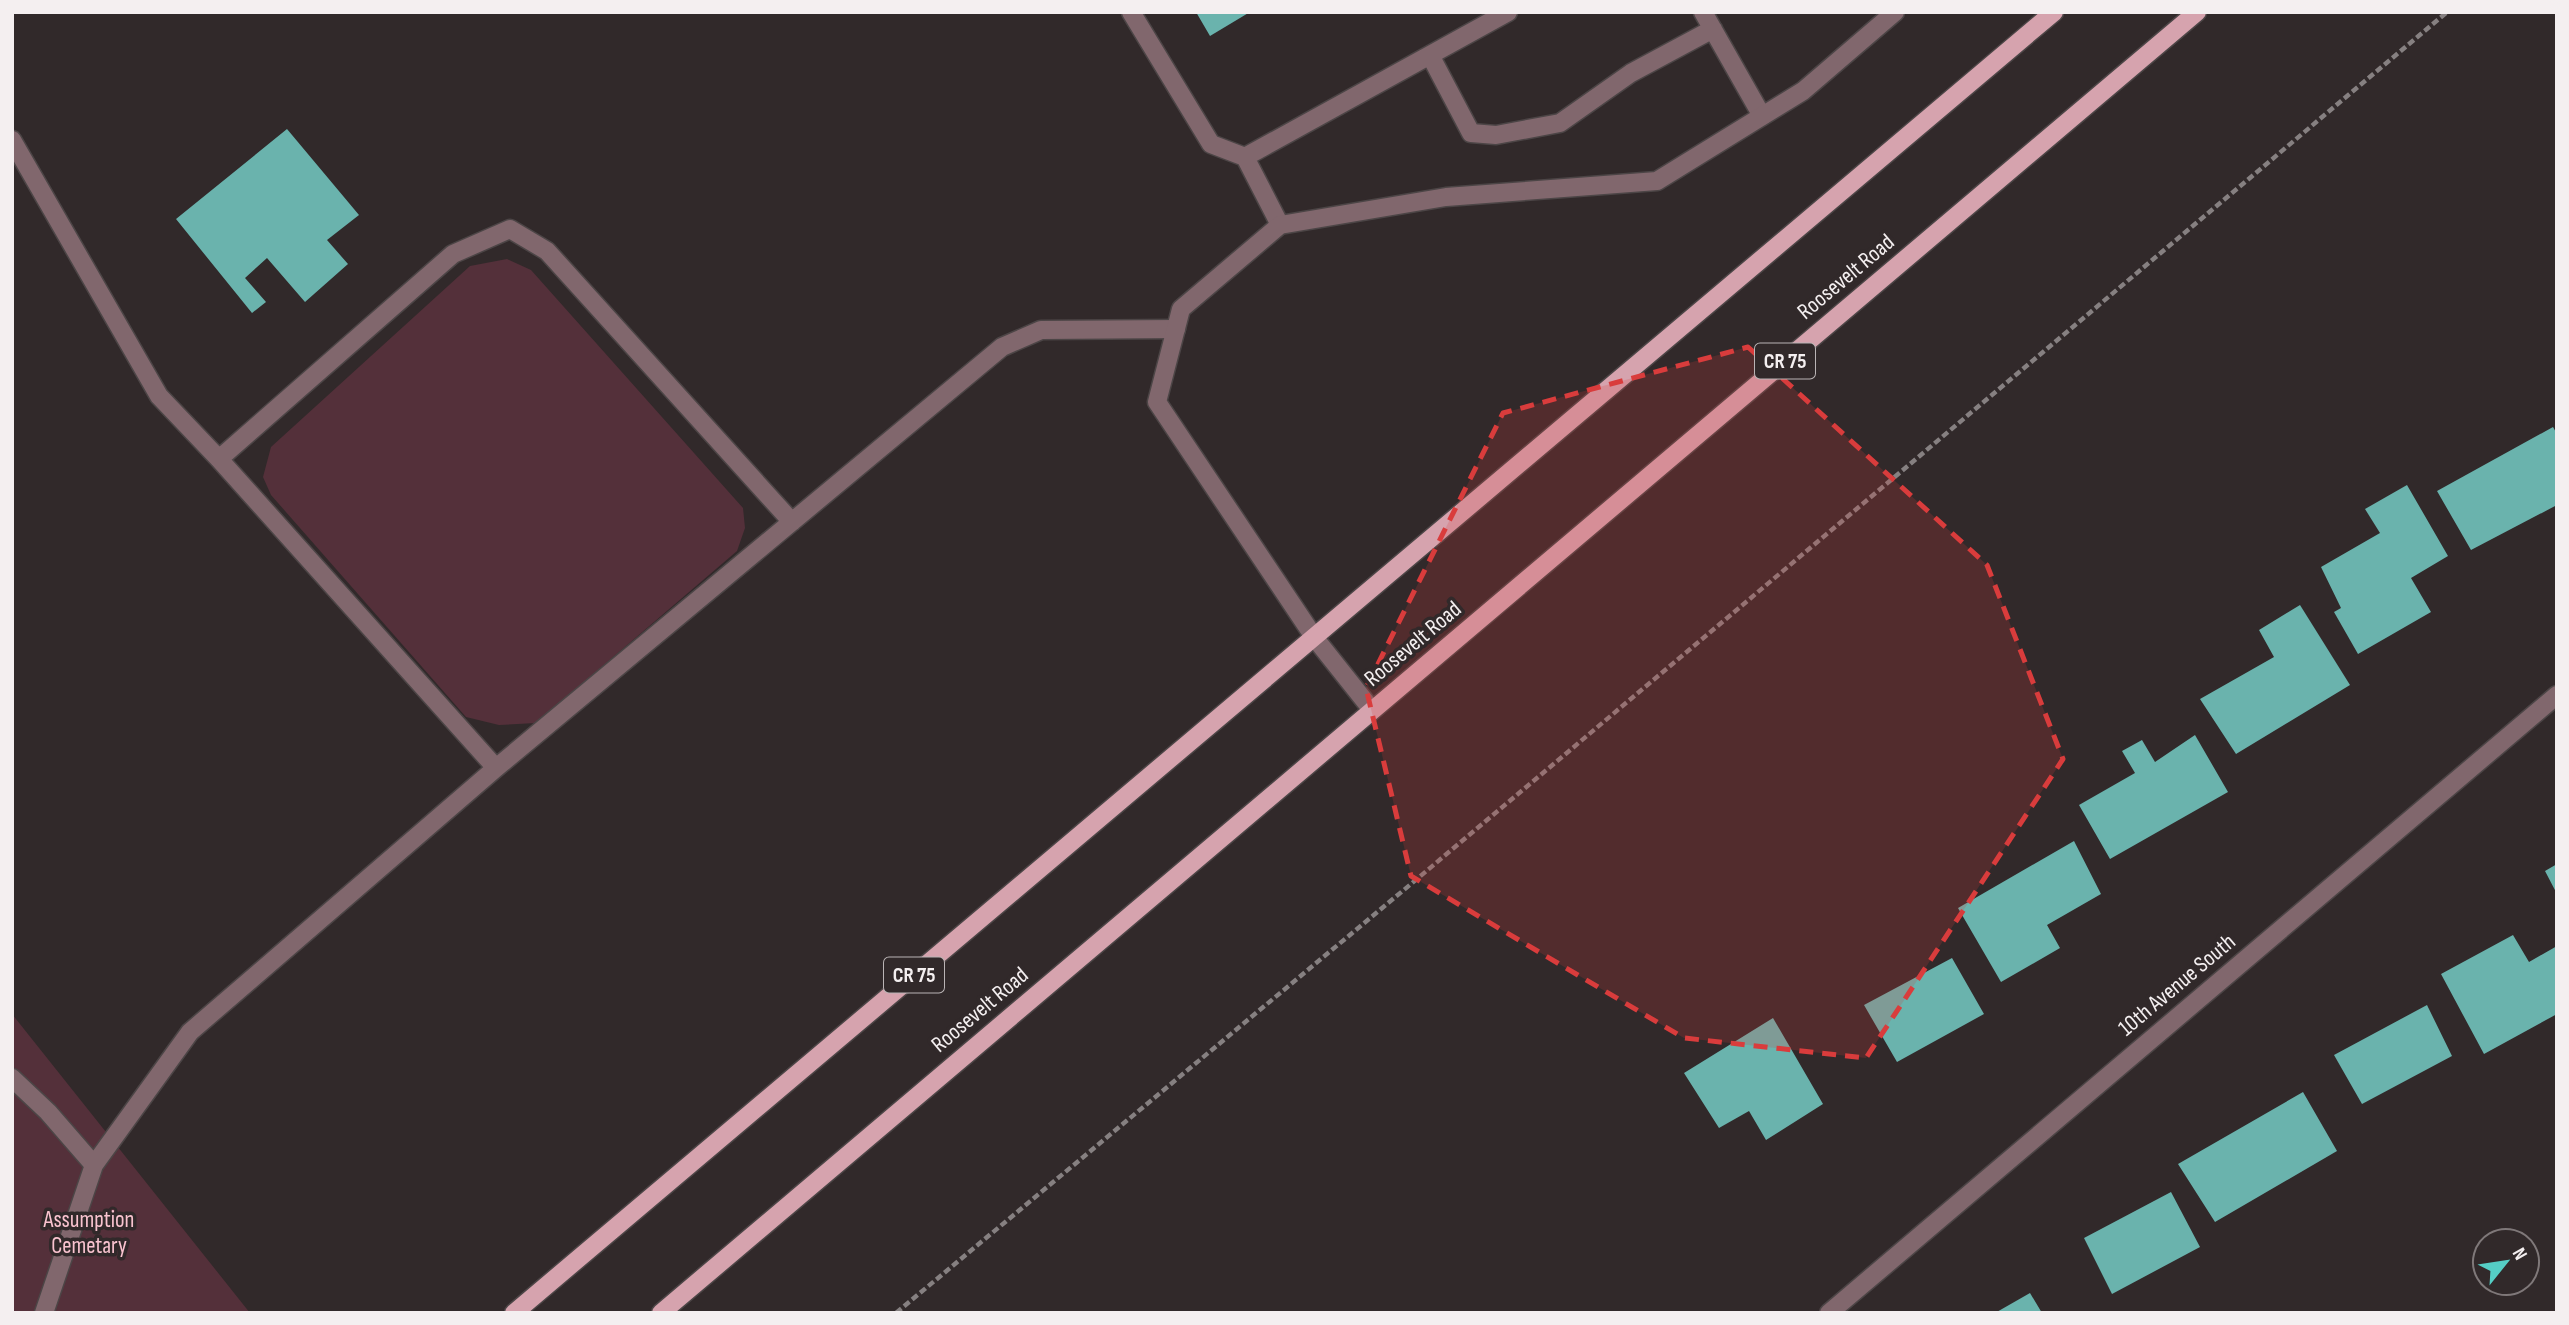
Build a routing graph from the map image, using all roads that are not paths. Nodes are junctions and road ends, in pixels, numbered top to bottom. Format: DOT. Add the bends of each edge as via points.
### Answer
graph roads {
  1 [pos="1131,12"];
  2 [pos="1508,12"];
  3 [pos="1703,12"];
  4 [pos="1895,12"];
  5 [pos="2054,12"];
  6 [pos="2197,12"];
  7 [pos="1713,29"];
  8 [pos="1430,55"];
  9 [pos="1762,116"];
  10 [pos="12,140"];
  11 [pos="1245,157"];
  12 [pos="1280,225"];
  13 [pos="1176,329"];
  14 [pos="219,459"];
  15 [pos="792,522"];
  16 [pos="1314,637"];
  17 [pos="2557,695"];
  18 [pos="1372,710"];
  19 [pos="496,768"];
  20 [pos="12,1078"];
  21 [pos="93,1164"];
  22 [pos="44,1313"];
  23 [pos="514,1313"];
  24 [pos="661,1313"];
  25 [pos="1829,1313"];
  1 -- 11 [label="street" via="1212,144"];
  2 -- 8 [label="street"];
  3 -- 7 [label="street"];
  4 -- 9 [label="street" via="1803,91"];
  5 -- 16 [label="main road, CR 75"];
  6 -- 18 [label="main road, Roosevelt Road / CR 75"];
  7 -- 8 [label="street" via="1631,73 1560,123 1496,135 1471,133"];
  7 -- 9 [label="street"];
  8 -- 11 [label="street"];
  9 -- 12 [label="street" via="1657,181 1446,197"];
  10 -- 14 [label="street" via="159,396"];
  11 -- 12 [label="street"];
  12 -- 13 [label="street" via="1181,309"];
  13 -- 15 [label="street" via="1041,330 1002,347"];
  13 -- 16 [label="street" via="1157,402"];
  14 -- 15 [label="street" via="453,254 510,229 547,251"];
  14 -- 19 [label="street"];
  15 -- 19 [label="street"];
  16 -- 18 [label="street"];
  16 -- 23 [label="main road, CR 75"];
  17 -- 25 [label="street, 10th Avenue South"];
  18 -- 24 [label="main road, Roosevelt Road / CR 75"];
  19 -- 21 [label="street" via="190,1032"];
  20 -- 21 [label="street"];
  21 -- 22 [label="street"];
}
